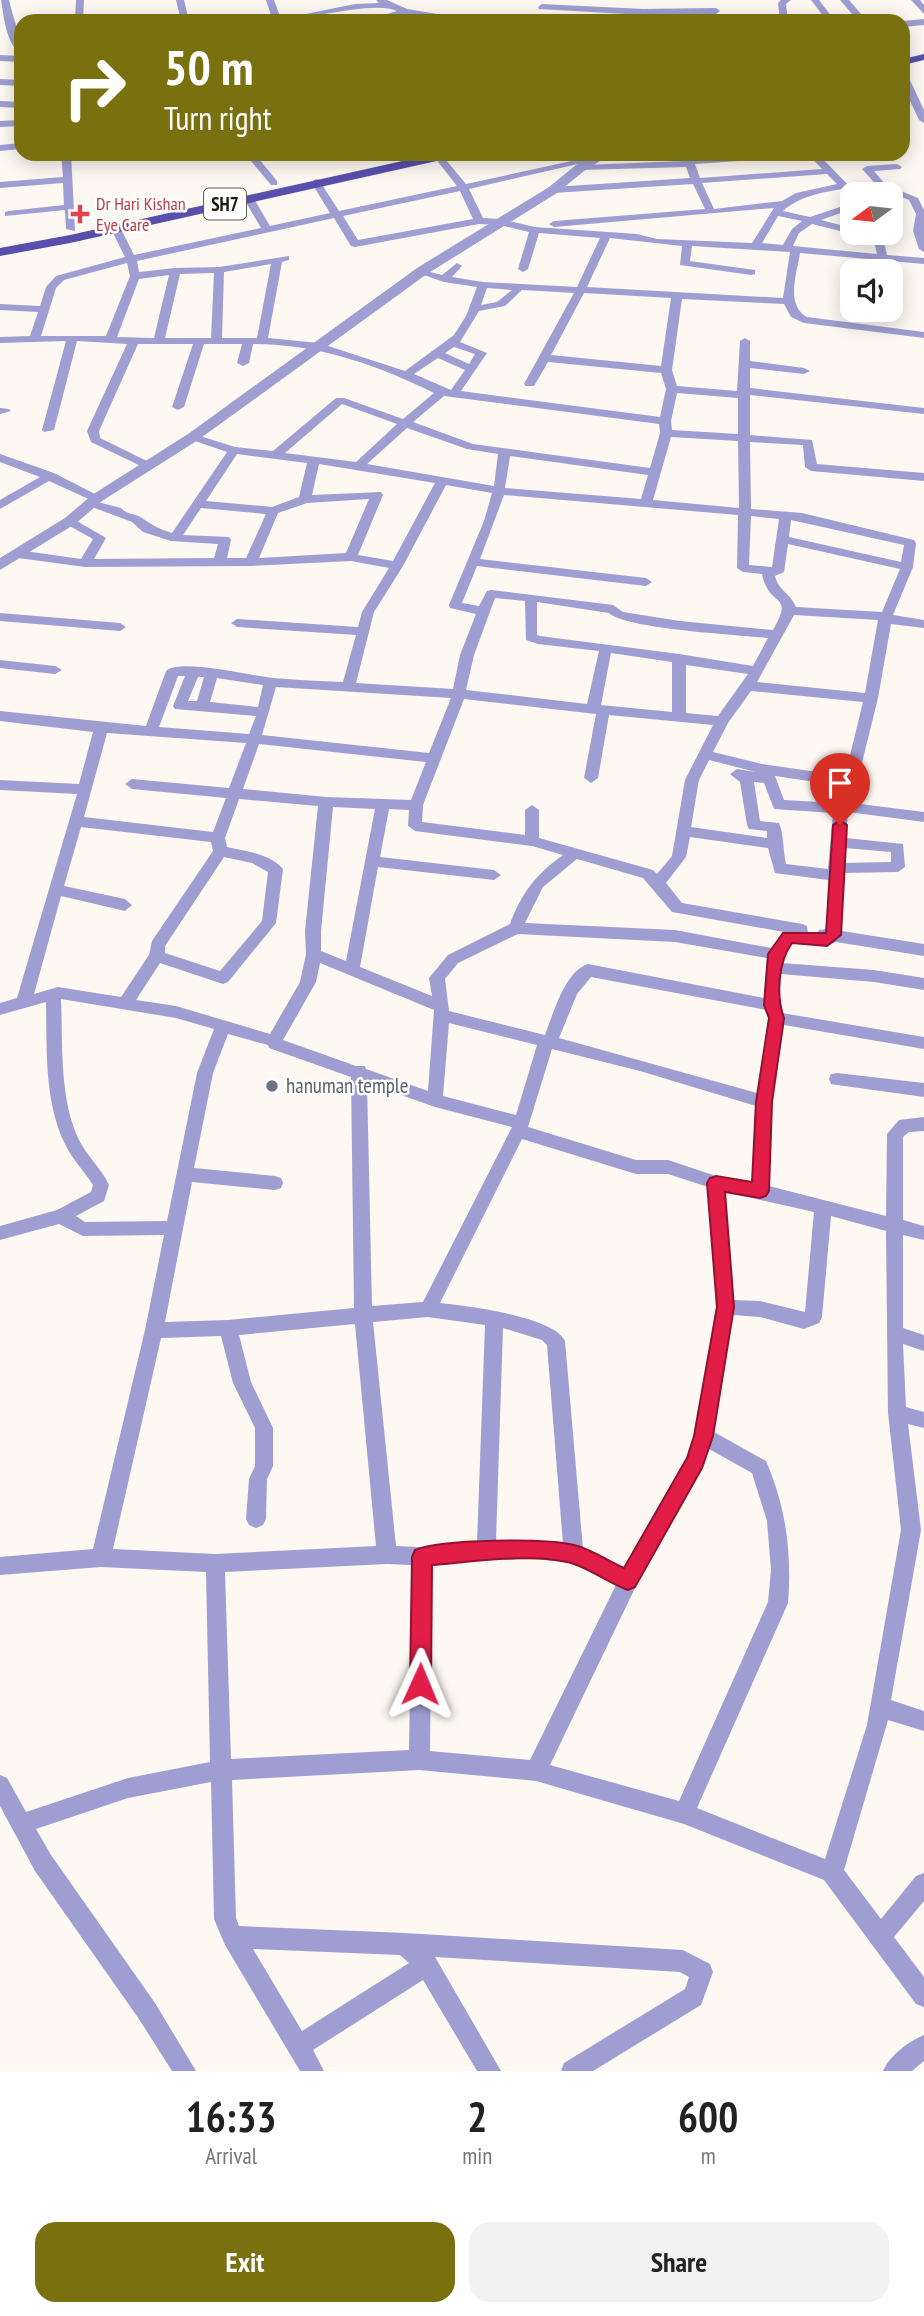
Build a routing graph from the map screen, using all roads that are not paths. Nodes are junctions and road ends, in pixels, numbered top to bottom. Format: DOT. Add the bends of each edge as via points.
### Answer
graph roads {
  1 [pos="5,0"];
  2 [pos="641,0"];
  3 [pos="714,0"];
  4 [pos="814,0"];
  5 [pos="844,0"];
  6 [pos="915,0"];
  7 [pos="383,2"];
  8 [pos="540,4"];
  9 [pos="610,10"];
  10 [pos="405,11"];
  11 [pos="716,11"];
  12 [pos="924,11"];
  13 [pos="643,12"];
  14 [pos="318,14"];
  15 [pos="394,14"];
  16 [pos="426,14"];
  17 [pos="611,14"];
  18 [pos="718,14"];
  19 [pos="825,14"];
  20 [pos="857,14"];
  21 [pos="14,29"];
  22 [pos="910,88"];
  23 [pos="920,104"];
  24 [pos="924,120"];
  25 [pos="66,161"];
  26 [pos="256,161"];
  27 [pos="379,161"];
  28 [pos="416,161"];
  29 [pos="448,161"];
  30 [pos="580,161"];
  31 [pos="593,161"];
  32 [pos="665,161"];
  33 [pos="690,161"];
  34 [pos="820,161"];
  35 [pos="892,161"];
  36 [pos="580,168"];
  37 [pos="829,171"];
  38 [pos="66,180"];
  39 [pos="696,181"];
  40 [pos="316,182"];
  41 [pos="840,182"];
  42 [pos="274,183"];
  43 [pos="0,185"];
  44 [pos="463,187"];
  45 [pos="840,187"];
  46 [pos="552,190"];
  47 [pos="249,199"];
  48 [pos="69,207"];
  49 [pos="778,208"];
  50 [pos="840,211"];
  51 [pos="711,212"];
  52 [pos="338,213"];
  53 [pos="9,214"];
  54 [pos="922,219"];
  55 [pos="479,220"];
  56 [pos="813,221"];
  57 [pos="500,222"];
  58 [pos="115,227"];
  59 [pos="840,228"];
  60 [pos="71,229"];
  61 [pos="268,229"];
  62 [pos="531,229"];
  63 [pos="606,236"];
  64 [pos="688,242"];
  65 [pos="0,243"];
  66 [pos="878,245"];
  67 [pos="760,247"];
  68 [pos="924,249"];
  69 [pos="791,250"];
  70 [pos="0,252"];
  71 [pos="131,259"];
  72 [pos="883,259"];
  73 [pos="903,260"];
  74 [pos="924,261"];
  75 [pos="457,266"];
  76 [pos="523,269"];
  77 [pos="219,270"];
  78 [pos="175,271"];
  79 [pos="422,271"];
  80 [pos="135,276"];
  81 [pos="444,279"];
  82 [pos="483,285"];
  83 [pos="520,286"];
  84 [pos="580,290"];
  85 [pos="677,295"];
  86 [pos="788,301"];
  87 [pos="0,307"];
  88 [pos="474,308"];
  89 [pos="46,309"];
  90 [pos="924,335"];
  91 [pos="72,338"];
  92 [pos="0,340"];
  93 [pos="34,340"];
  94 [pos="110,340"];
  95 [pos="134,341"];
  96 [pos="159,341"];
  97 [pos="262,341"];
  98 [pos="745,341"];
  99 [pos="199,342"];
  100 [pos="216,342"];
  101 [pos="248,342"];
  102 [pos="453,343"];
  103 [pos="319,346"];
  104 [pos="435,353"];
  105 [pos="543,358"];
  106 [pos="243,363"];
  107 [pos="744,364"];
  108 [pos="470,369"];
  109 [pos="666,370"];
  110 [pos="804,371"];
  111 [pos="406,375"];
  112 [pos="530,384"];
  113 [pos="672,389"];
  114 [pos="442,392"];
  115 [pos="455,392"];
  116 [pos="743,393"];
  117 [pos="178,407"];
  118 [pos="924,411"];
  119 [pos="407,423"];
  120 [pos="665,427"];
  121 [pos="48,430"];
  122 [pos="193,437"];
  123 [pos="746,437"];
  124 [pos="376,448"];
  125 [pos="234,450"];
  126 [pos="504,453"];
  127 [pos="275,455"];
  128 [pos="0,458"];
  129 [pos="314,460"];
  130 [pos="147,465"];
  131 [pos="359,466"];
  132 [pos="388,471"];
  133 [pos="654,472"];
  134 [pos="50,476"];
  135 [pos="924,478"];
  136 [pos="443,480"];
  137 [pos="501,491"];
  138 [pos="305,499"];
  139 [pos="94,501"];
  140 [pos="646,503"];
  141 [pos="199,504"];
  142 [pos="0,505"];
  143 [pos="273,511"];
  144 [pos="746,512"];
  145 [pos="786,515"];
  146 [pos="70,521"];
  147 [pos="175,538"];
  148 [pos="783,539"];
  149 [pos="18,554"];
  150 [pos="351,557"];
  151 [pos="220,561"];
  152 [pos="251,562"];
  153 [pos="472,562"];
  154 [pos="85,563"];
  155 [pos="0,565"];
  156 [pos="397,566"];
  157 [pos="907,567"];
  158 [pos="768,572"];
  159 [pos="646,582"];
  160 [pos="531,597"];
  161 [pos="483,611"];
  162 [pos="790,611"];
  163 [pos="0,617"];
  164 [pos="886,618"];
  165 [pos="237,623"];
  166 [pos="924,624"];
  167 [pos="120,626"];
  168 [pos="361,631"];
  169 [pos="778,635"];
  170 [pos="606,648"];
  171 [pos="679,658"];
  172 [pos="0,664"];
  173 [pos="55,670"];
  174 [pos="755,671"];
  175 [pos="212,673"];
  176 [pos="191,674"];
  177 [pos="270,682"];
  178 [pos="349,686"];
  179 [pos="748,686"];
  180 [pos="231,692"];
  181 [pos="459,694"];
  182 [pos="871,698"];
  183 [pos="202,706"];
  184 [pos="598,710"];
  185 [pos="264,712"];
  186 [pos="0,716"];
  187 [pos="679,718"];
  188 [pos="722,721"];
  189 [pos="101,728"];
  190 [pos="151,731"];
  191 [pos="255,740"];
  192 [pos="712,757"];
  193 [pos="432,758"];
  194 [pos="738,775"];
  195 [pos="591,778"];
  196 [pos="849,782"];
  197 [pos="132,783"];
  198 [pos="0,785"];
  199 [pos="85,789"];
  200 [pos="235,794"];
  201 [pos="326,802"];
  202 [pos="383,802"];
  203 [pos="416,805"];
  204 [pos="843,807"];
  205 [pos="532,810"];
  206 [pos="924,817"];
  207 [pos="77,821"];
  208 [pos="683,831"];
  209 [pos="532,841"];
  210 [pos="838,842"];
  211 [pos="774,844"];
  212 [pos="219,845"];
  213 [pos="577,852"];
  214 [pos="370,861"];
  215 [pos="836,871"];
  216 [pos="494,875"];
  217 [pos="658,883"];
  218 [pos="58,890"];
  219 [pos="125,905"];
  220 [pos="677,908"];
  221 [pos="516,928"];
  222 [pos="834,935"];
  223 [pos="675,936"];
  224 [pos="924,950"];
  225 [pos="314,954"];
  226 [pos="157,956"];
  227 [pos="774,961"];
  228 [pos="352,968"];
  229 [pos="924,984"];
  230 [pos="53,993"];
  231 [pos="23,1004"];
  232 [pos="124,1005"];
  233 [pos="0,1009"];
  234 [pos="440,1011"];
  235 [pos="774,1011"];
  236 [pos="223,1027"];
  237 [pos="274,1041"];
  238 [pos="548,1041"];
  239 [pos="924,1043"];
  240 [pos="359,1071"];
  241 [pos="837,1079"];
  242 [pos="924,1090"];
  243 [pos="435,1100"];
  244 [pos="764,1102"];
  245 [pos="522,1123"];
  246 [pos="924,1124"];
  247 [pos="184,1174"];
  248 [pos="275,1183"];
  249 [pos="716,1183"];
  250 [pos="760,1191"];
  251 [pos="823,1208"];
  252 [pos="61,1216"];
  253 [pos="897,1226"];
  254 [pos="172,1228"];
  255 [pos="0,1233"];
  256 [pos="924,1233"];
  257 [pos="726,1307"];
  258 [pos="428,1309"];
  259 [pos="363,1315"];
  260 [pos="494,1318"];
  261 [pos="228,1328"];
  262 [pos="154,1330"];
  263 [pos="894,1334"];
  264 [pos="924,1342"];
  265 [pos="897,1413"];
  266 [pos="924,1420"];
  267 [pos="704,1436"];
  268 [pos="256,1519"];
  269 [pos="486,1551"];
  270 [pos="574,1554"];
  271 [pos="387,1555"];
  272 [pos="422,1557"];
  273 [pos="101,1558"];
  274 [pos="215,1563"];
  275 [pos="0,1566"];
  276 [pos="628,1581"];
  277 [pos="880,1707"];
  278 [pos="924,1721"];
  279 [pos="419,1760"];
  280 [pos="221,1770"];
  281 [pos="536,1772"];
  282 [pos="0,1785"];
  283 [pos="684,1813"];
  284 [pos="21,1824"];
  285 [pos="832,1872"];
  286 [pos="924,1884"];
  287 [pos="881,1936"];
  288 [pos="233,1937"];
  289 [pos="405,1944"];
  290 [pos="427,1965"];
  291 [pos="924,1996"];
  292 [pos="300,2045"];
  293 [pos="924,2046"];
  294 [pos="185,2071"];
  295 [pos="313,2071"];
  296 [pos="490,2071"];
  297 [pos="572,2071"];
  298 [pos="894,2071"];
  1 -- 21 [label="street"];
  2 -- 13 [label="street"];
  3 -- 11 [label="street"];
  4 -- 19 [label="street"];
  5 -- 20 [label="street"];
  6 -- 12 [label="street"];
  7 -- 10 [label="street"];
  7 -- 14 [label="street"];
  8 -- 9 [label="street"];
  9 -- 13 [label="street"];
  9 -- 17 [label="street"];
  10 -- 15 [label="street"];
  10 -- 16 [label="street"];
  11 -- 13 [label="street"];
  11 -- 18 [label="street"];
  22 -- 23 [label="street"];
  23 -- 24 [label="street"];
  25 -- 38 [label="street"];
  26 -- 42 [label="street"];
  27 -- 42 [label="main road, SH7"];
  28 -- 40 [label="main road, SH7"];
  29 -- 44 [label="street"];
  30 -- 44 [label="street"];
  31 -- 36 [label="street"];
  32 -- 36 [label="street"];
  33 -- 39 [label="street"];
  34 -- 37 [label="street"];
  35 -- 54 [label="street" via="897,167 867,169 891,192 910,195"];
  36 -- 46 [label="street"];
  37 -- 39 [label="street"];
  37 -- 41 [label="street"];
  38 -- 43 [label="street"];
  38 -- 48 [label="street"];
  39 -- 46 [label="street"];
  39 -- 51 [label="street"];
  40 -- 47 [label="main road, SH7"];
  40 -- 52 [label="street"];
  42 -- 60 [label="main road, SH7"];
  44 -- 52 [label="street"];
  44 -- 55 [label="street"];
  45 -- 49 [label="street" via="802,193"];
  46 -- 57 [label="street"];
  47 -- 58 [label="main road, SH7"];
  47 -- 61 [label="street"];
  48 -- 53 [label="street"];
  48 -- 60 [label="street"];
  49 -- 51 [label="street"];
  49 -- 56 [label="street"];
  49 -- 67 [label="street" via="768,221"];
  50 -- 56 [label="street"];
  51 -- 62 [label="street"];
  52 -- 55 [label="street" via="355,244"];
  52 -- 61 [label="street"];
  54 -- 68 [label="street" via="918,231"];
  55 -- 57 [label="street"];
  56 -- 59 [label="street"];
  56 -- 69 [label="street" via="794,231 788,239"];
  57 -- 62 [label="street"];
  57 -- 79 [label="street"];
  58 -- 70 [label="main road, SH7"];
  58 -- 71 [label="street"];
  60 -- 65 [label="main road, SH7"];
  61 -- 71 [label="street"];
  62 -- 63 [label="street"];
  62 -- 76 [label="street"];
  63 -- 64 [label="street"];
  63 -- 84 [label="street"];
  64 -- 67 [label="street"];
  64 -- 67 [label="street" via="684,263 750,274"];
  66 -- 72 [label="street"];
  67 -- 69 [label="street"];
  69 -- 72 [label="street"];
  69 -- 86 [label="street"];
  71 -- 80 [label="street"];
  71 -- 89 [label="street" via="60,278 51,287"];
  73 -- 74 [label="street"];
  75 -- 81 [label="street"];
  77 -- 78 [label="street"];
  77 -- 97 [label="street" via="281,258"];
  77 -- 100 [label="street"];
  78 -- 80 [label="street"];
  78 -- 96 [label="street"];
  79 -- 81 [label="street"];
  79 -- 103 [label="street"];
  80 -- 94 [label="street"];
  81 -- 82 [label="street"];
  82 -- 83 [label="street"];
  82 -- 88 [label="street"];
  83 -- 84 [label="street"];
  83 -- 88 [label="street" via="500,306"];
  84 -- 85 [label="street"];
  84 -- 105 [label="street"];
  85 -- 86 [label="street"];
  85 -- 109 [label="street"];
  86 -- 90 [label="street" via="794,315 804,320"];
  87 -- 89 [label="street"];
  88 -- 102 [label="street"];
  89 -- 93 [label="street"];
  91 -- 93 [label="street"];
  91 -- 94 [label="street"];
  91 -- 121 [label="street"];
  92 -- 93 [label="street"];
  94 -- 95 [label="street"];
  95 -- 96 [label="street"];
  95 -- 130 [label="street" via="93,436"];
  96 -- 99 [label="street"];
  97 -- 101 [label="street"];
  97 -- 103 [label="street"];
  98 -- 107 [label="street"];
  99 -- 100 [label="street"];
  99 -- 117 [label="street"];
  100 -- 101 [label="street"];
  101 -- 106 [label="street"];
  102 -- 104 [label="street"];
  102 -- 108 [label="street" via="482,353"];
  103 -- 111 [label="street"];
  103 -- 122 [label="street"];
  104 -- 108 [label="street"];
  104 -- 111 [label="street"];
  105 -- 109 [label="street"];
  105 -- 112 [label="street"];
  107 -- 110 [label="street"];
  107 -- 116 [label="street"];
  108 -- 115 [label="street"];
  109 -- 113 [label="street"];
  111 -- 114 [label="street"];
  113 -- 116 [label="street"];
  113 -- 120 [label="street"];
  114 -- 115 [label="street"];
  114 -- 119 [label="street"];
  115 -- 120 [label="street"];
  116 -- 118 [label="street"];
  116 -- 123 [label="street"];
  119 -- 124 [label="street"];
  119 -- 126 [label="street" via="452,442"];
  119 -- 127 [label="street" via="340,400"];
  120 -- 123 [label="street"];
  120 -- 133 [label="street"];
  122 -- 125 [label="street"];
  122 -- 130 [label="street"];
  123 -- 135 [label="street" via="808,442 811,467"];
  123 -- 144 [label="street"];
  124 -- 131 [label="street"];
  124 -- 132 [label="street"];
  125 -- 127 [label="street"];
  125 -- 141 [label="street"];
  126 -- 133 [label="street"];
  126 -- 137 [label="street"];
  127 -- 129 [label="street"];
  128 -- 134 [label="street"];
  129 -- 131 [label="street"];
  129 -- 138 [label="street"];
  130 -- 139 [label="street"];
  131 -- 132 [label="street"];
  132 -- 136 [label="street"];
  133 -- 140 [label="street"];
  134 -- 139 [label="street"];
  134 -- 142 [label="street"];
  136 -- 137 [label="street"];
  136 -- 156 [label="street"];
  137 -- 140 [label="street"];
  137 -- 153 [label="street"];
  138 -- 143 [label="street"];
  138 -- 150 [label="street" via="377,495"];
  139 -- 146 [label="street"];
  139 -- 147 [label="street"];
  140 -- 144 [label="street"];
  141 -- 143 [label="street"];
  141 -- 147 [label="street"];
  143 -- 152 [label="street"];
  144 -- 145 [label="street"];
  144 -- 158 [label="street" via="743,568"];
  145 -- 148 [label="street"];
  145 -- 157 [label="street" via="906,540 911,547"];
  146 -- 149 [label="street"];
  146 -- 154 [label="street" via="100,538"];
  147 -- 151 [label="street" via="225,540"];
  148 -- 157 [label="street"];
  148 -- 158 [label="street" via="778,572"];
  149 -- 154 [label="street"];
  149 -- 155 [label="street"];
  150 -- 152 [label="street"];
  150 -- 156 [label="street"];
  151 -- 152 [label="street"];
  151 -- 154 [label="street"];
  153 -- 159 [label="street"];
  153 -- 161 [label="street" via="455,605"];
  156 -- 168 [label="street"];
  157 -- 164 [label="street"];
  158 -- 162 [label="street" via="771,586"];
  160 -- 161 [label="street" via="491,594"];
  160 -- 169 [label="street" via="680,625"];
  160 -- 170 [label="street" via="531,637"];
  161 -- 181 [label="street"];
  162 -- 164 [label="street"];
  162 -- 169 [label="street"];
  163 -- 167 [label="street"];
  164 -- 166 [label="street"];
  164 -- 182 [label="street"];
  165 -- 168 [label="street"];
  168 -- 178 [label="street"];
  169 -- 174 [label="street"];
  170 -- 171 [label="street"];
  170 -- 184 [label="street"];
  171 -- 174 [label="street"];
  171 -- 187 [label="street"];
  172 -- 173 [label="street"];
  174 -- 179 [label="street"];
  175 -- 176 [label="street"];
  175 -- 180 [label="street"];
  175 -- 183 [label="street"];
  176 -- 183 [label="street" via="180,705"];
  176 -- 190 [label="street" via="173,671"];
  177 -- 178 [label="street"];
  177 -- 180 [label="street"];
  177 -- 185 [label="street"];
  178 -- 181 [label="street"];
  179 -- 182 [label="street"];
  179 -- 188 [label="street"];
  180 -- 183 [label="street"];
  180 -- 185 [label="street"];
  181 -- 184 [label="street"];
  181 -- 193 [label="street"];
  182 -- 196 [label="street"];
  184 -- 187 [label="street"];
  184 -- 195 [label="street"];
  185 -- 191 [label="street"];
  186 -- 189 [label="street"];
  187 -- 188 [label="street"];
  188 -- 192 [label="street"];
  189 -- 190 [label="street"];
  189 -- 199 [label="street"];
  190 -- 191 [label="street"];
  191 -- 193 [label="street"];
  191 -- 200 [label="street"];
  192 -- 194 [label="street"];
  192 -- 196 [label="street"];
  192 -- 208 [label="street" via="692,780"];
  193 -- 203 [label="street"];
  194 -- 204 [label="street" via="771,779 779,805"];
  194 -- 211 [label="street" via="747,779 754,825 774,828"];
  196 -- 204 [label="street"];
  197 -- 200 [label="street"];
  198 -- 199 [label="street"];
  199 -- 207 [label="street"];
  200 -- 201 [label="street"];
  200 -- 212 [label="street"];
  201 -- 202 [label="street"];
  201 -- 225 [label="street"];
  202 -- 203 [label="street"];
  202 -- 214 [label="street"];
  203 -- 209 [label="street" via="415,826"];
  204 -- 206 [label="street"];
  204 -- 210 [label="street"];
  205 -- 209 [label="street"];
  207 -- 212 [label="street"];
  207 -- 218 [label="street"];
  208 -- 211 [label="street"];
  208 -- 217 [label="street" via="680,857"];
  209 -- 213 [label="street"];
  210 -- 215 [label="street"];
  210 -- 215 [label="street" via="898,848 898,867"];
  211 -- 215 [label="street" via="780,869"];
  212 -- 226 [label="street" via="156,945"];
  212 -- 226 [label="street" via="276,869 269,923 223,978"];
  213 -- 217 [label="street" via="648,874"];
  213 -- 221 [label="street" via="546,874 527,897"];
  214 -- 216 [label="street"];
  214 -- 228 [label="street"];
  215 -- 222 [label="street"];
  217 -- 220 [label="street"];
  218 -- 219 [label="street"];
  218 -- 231 [label="street"];
  220 -- 222 [label="street"];
  220 -- 223 [label="street"];
  221 -- 223 [label="street"];
  221 -- 234 [label="street" via="443,968 437,978"];
  222 -- 224 [label="street"];
  222 -- 227 [label="street" via="827,940 788,937"];
  223 -- 227 [label="street"];
  225 -- 228 [label="street"];
  225 -- 237 [label="street" via="307,982"];
  226 -- 232 [label="street"];
  227 -- 229 [label="street"];
  227 -- 235 [label="street"];
  228 -- 234 [label="street"];
  230 -- 231 [label="street"];
  230 -- 232 [label="street"];
  230 -- 252 [label="street" via="57,1082 64,1120 72,1143 101,1185 98,1196"];
  231 -- 233 [label="street"];
  232 -- 236 [label="street" via="176,1012"];
  234 -- 238 [label="street"];
  234 -- 243 [label="street"];
  235 -- 238 [label="street" via="588,970 570,991"];
  235 -- 239 [label="street"];
  235 -- 244 [label="street"];
  236 -- 237 [label="street"];
  236 -- 247 [label="street" via="205,1073"];
  237 -- 240 [label="street"];
  238 -- 244 [label="street"];
  238 -- 245 [label="street"];
  240 -- 243 [label="street"];
  240 -- 259 [label="street"];
  241 -- 242 [label="street"];
  243 -- 245 [label="street"];
  244 -- 250 [label="street"];
  245 -- 249 [label="street" via="518,1131 636,1167 668,1167"];
  245 -- 258 [label="street"];
  246 -- 253 [label="street" via="905,1125 895,1134"];
  247 -- 248 [label="street"];
  247 -- 254 [label="street"];
  249 -- 250 [label="street"];
  249 -- 257 [label="street"];
  250 -- 251 [label="street"];
  251 -- 253 [label="street"];
  251 -- 257 [label="street" via="813,1317 804,1321 760,1309"];
  252 -- 254 [label="street" via="83,1229"];
  252 -- 255 [label="street"];
  253 -- 256 [label="street"];
  253 -- 263 [label="street"];
  254 -- 262 [label="street"];
  257 -- 267 [label="street"];
  258 -- 259 [label="street"];
  258 -- 260 [label="street"];
  259 -- 261 [label="street"];
  259 -- 271 [label="street"];
  260 -- 269 [label="street"];
  260 -- 270 [label="street" via="548,1334 556,1341"];
  261 -- 262 [label="street"];
  261 -- 268 [label="street" via="242,1383 264,1428"];
  262 -- 273 [label="street"];
  263 -- 264 [label="street"];
  263 -- 265 [label="street"];
  265 -- 266 [label="street"];
  265 -- 277 [label="street" via="911,1530"];
  267 -- 276 [label="street" via="695,1461"];
  267 -- 283 [label="street" via="759,1467 777,1521 781,1570 778,1603"];
  269 -- 270 [label="street"];
  269 -- 272 [label="street"];
  270 -- 276 [label="street"];
  271 -- 272 [label="street"];
  271 -- 274 [label="street"];
  272 -- 279 [label="street"];
  273 -- 274 [label="street"];
  273 -- 275 [label="street"];
  274 -- 280 [label="street"];
  276 -- 281 [label="street"];
  277 -- 278 [label="street"];
  277 -- 285 [label="street"];
  279 -- 280 [label="street"];
  279 -- 281 [label="street"];
  280 -- 284 [label="street" via="128,1788"];
  280 -- 288 [label="street" via="225,1919"];
  281 -- 283 [label="street"];
  282 -- 284 [label="street"];
  283 -- 285 [label="street"];
  284 -- 294 [label="street"];
  285 -- 287 [label="street"];
  286 -- 287 [label="street"];
  287 -- 291 [label="street"];
  288 -- 289 [label="street"];
  288 -- 292 [label="street"];
  289 -- 290 [label="street"];
  289 -- 297 [label="street" via="683,1961 702,1972 693,1997"];
  290 -- 292 [label="street"];
  290 -- 296 [label="street"];
  292 -- 295 [label="street"];
  293 -- 298 [label="street"];
}
